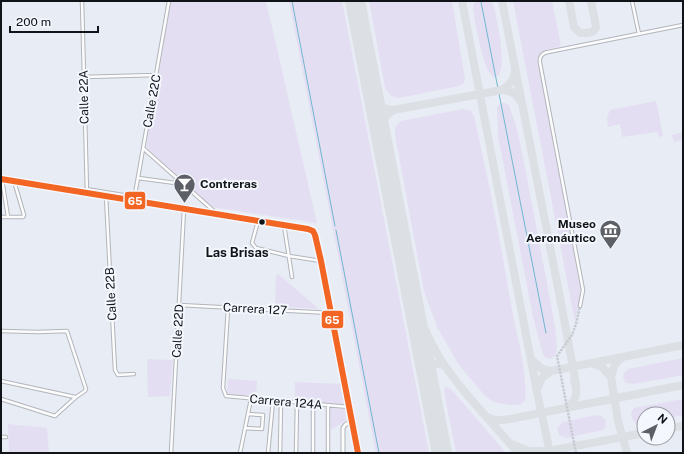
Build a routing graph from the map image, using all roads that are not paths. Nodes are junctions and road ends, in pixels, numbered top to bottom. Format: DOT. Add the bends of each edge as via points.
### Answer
graph roads {
  1 [pos="82,1"];
  2 [pos="169,1"];
  3 [pos="632,1"];
  4 [pos="683,25"];
  5 [pos="639,34"];
  6 [pos="156,74"];
  7 [pos="84,77"];
  8 [pos="143,149"];
  9 [pos="138,178"];
  10 [pos="2,179"];
  11 [pos="14,181"];
  12 [pos="184,184"];
  13 [pos="86,191"];
  14 [pos="106,196"];
  15 [pos="134,199"];
  16 [pos="184,209"];
  17 [pos="218,214"];
  18 [pos="1,217"];
  19 [pos="8,217"];
  20 [pos="258,221"];
  21 [pos="284,225"];
  22 [pos="289,256"];
  23 [pos="321,261"];
  24 [pos="292,277"];
  25 [pos="179,305"];
  26 [pos="580,306"];
  27 [pos="228,308"];
  28 [pos="331,313"];
  29 [pos="1,331"];
  30 [pos="134,374"];
  31 [pos="1,381"];
  32 [pos="76,397"];
  33 [pos="1,399"];
  34 [pos="251,399"];
  35 [pos="273,401"];
  36 [pos="281,401"];
  37 [pos="296,403"];
  38 [pos="313,404"];
  39 [pos="328,406"];
  40 [pos="349,407"];
  41 [pos="248,414"];
  42 [pos="352,421"];
  43 [pos="245,428"];
  44 [pos="1,437"];
  45 [pos="6,437"];
  46 [pos="171,453"];
  47 [pos="240,453"];
  48 [pos="268,453"];
  49 [pos="280,453"];
  50 [pos="296,453"];
  51 [pos="314,453"];
  52 [pos="328,453"];
  53 [pos="343,453"];
  54 [pos="358,453"];
  1 -- 7 [label="street, Calle 22A"];
  2 -- 6 [label="street, Calle 22C"];
  3 -- 5 [label="street"];
  4 -- 5 [label="street"];
  5 -- 26 [label="street" via="546,52 540,59 583,290"];
  6 -- 7 [label="street"];
  6 -- 8 [label="street, Calle 22C"];
  7 -- 13 [label="street, Calle 22A"];
  8 -- 9 [label="street, Calle 22C"];
  8 -- 12 [label="street"];
  9 -- 12 [label="street"];
  9 -- 15 [label="street, Calle 22C"];
  10 -- 11 [label="main road"];
  10 -- 19 [label="street"];
  11 -- 13 [label="main road"];
  11 -- 19 [label="street" via="24,215 21,218"];
  12 -- 17 [label="street"];
  13 -- 14 [label="main road"];
  13 -- 15 [label="street"];
  14 -- 15 [label="main road"];
  14 -- 30 [label="street, Calle 22B" via="115,372 118,375"];
  15 -- 16 [label="main road"];
  16 -- 17 [label="main road"];
  16 -- 25 [label="street, Calle 22D"];
  17 -- 20 [label="main road"];
  18 -- 19 [label="street"];
  20 -- 21 [label="main road"];
  20 -- 22 [label="street" via="252,243 254,246 260,250"];
  21 -- 22 [label="street"];
  21 -- 23 [label="main road" via="308,228 314,232"];
  22 -- 23 [label="street"];
  22 -- 24 [label="street"];
  23 -- 28 [label="main road"];
  25 -- 27 [label="street, Carrera 127"];
  25 -- 46 [label="street, Calle 22D"];
  27 -- 28 [label="street, Carrera 127"];
  27 -- 34 [label="street, Carrera 124A" via="222,388 228,397"];
  28 -- 40 [label="main road"];
  29 -- 32 [label="street" via="66,331 86,389"];
  31 -- 32 [label="street"];
  32 -- 33 [label="street" via="56,416"];
  34 -- 35 [label="street, Carrera 124A"];
  34 -- 41 [label="street"];
  35 -- 36 [label="street, Carrera 124A"];
  35 -- 48 [label="street"];
  36 -- 37 [label="street, Carrera 124A"];
  36 -- 49 [label="street"];
  37 -- 38 [label="street, Carrera 124A"];
  37 -- 50 [label="street"];
  38 -- 39 [label="street, Carrera 124A"];
  38 -- 51 [label="street"];
  39 -- 40 [label="street, Carrera 124A"];
  39 -- 52 [label="street"];
  40 -- 42 [label="main road"];
  41 -- 43 [label="street"];
  41 -- 43 [label="street" via="263,415 262,429"];
  42 -- 53 [label="street" via="343,428"];
  42 -- 54 [label="main road"];
  43 -- 47 [label="street"];
  44 -- 45 [label="street"];
}
